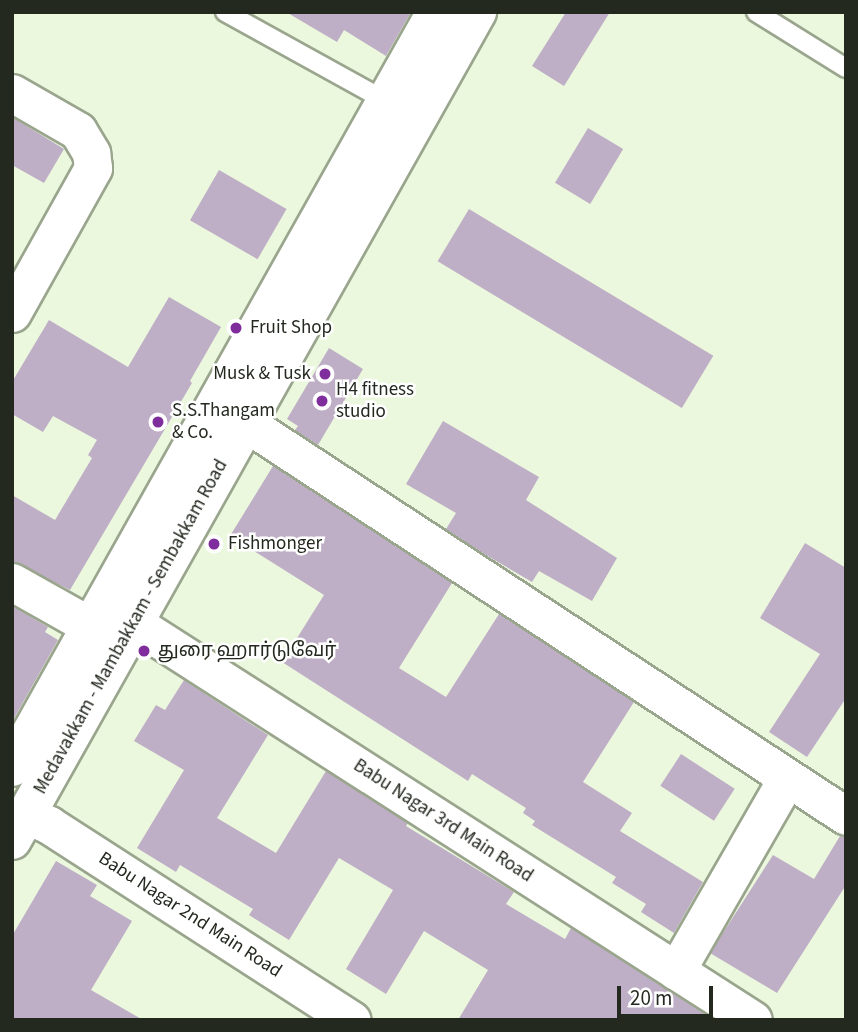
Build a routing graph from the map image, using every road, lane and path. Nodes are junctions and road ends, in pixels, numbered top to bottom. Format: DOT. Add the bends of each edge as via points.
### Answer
graph roads {
  1 [pos="225,12"];
  2 [pos="756,12"];
  3 [pos="457,16"];
  4 [pos="846,68"];
  5 [pos="12,93"];
  6 [pos="386,101"];
  7 [pos="12,313"];
  8 [pos="246,422"];
  9 [pos="12,582"];
  10 [pos="109,619"];
  11 [pos="12,767"];
  12 [pos="787,778"];
  13 [pos="846,816"];
  14 [pos="19,827"];
  15 [pos="676,971"];
  16 [pos="352,1020"];
  17 [pos="752,1020"];
  1 -- 6 [label="lane"];
  2 -- 4 [label="lane"];
  3 -- 6 [label="main road, Medavakkam - Mambakkam - Sembakkam Road"];
  3 -- 8 [label="main road, Medavakkam - Mambakkam - Sembakkam Road"];
  5 -- 7 [label="street" via="78,131 91,153 93,168"];
  6 -- 10 [label="main road, Medavakkam - Mambakkam - Sembakkam Road"];
  8 -- 10 [label="main road, Medavakkam - Mambakkam - Sembakkam Road"];
  8 -- 12 [label="street"];
  9 -- 10 [label="street, Babu Nagar 3rd Main Road"];
  10 -- 11 [label="main road, Medavakkam - Mambakkam - Sembakkam Road"];
  10 -- 14 [label="main road, Medavakkam - Mambakkam - Sembakkam Road"];
  10 -- 15 [label="street, Babu Nagar 3rd Main Road"];
  12 -- 13 [label="street"];
  12 -- 15 [label="street"];
  14 -- 16 [label="street, Babu Nagar 2nd Main Road" via="49,825"];
  15 -- 17 [label="street, Babu Nagar 3rd Main Road"];
}
